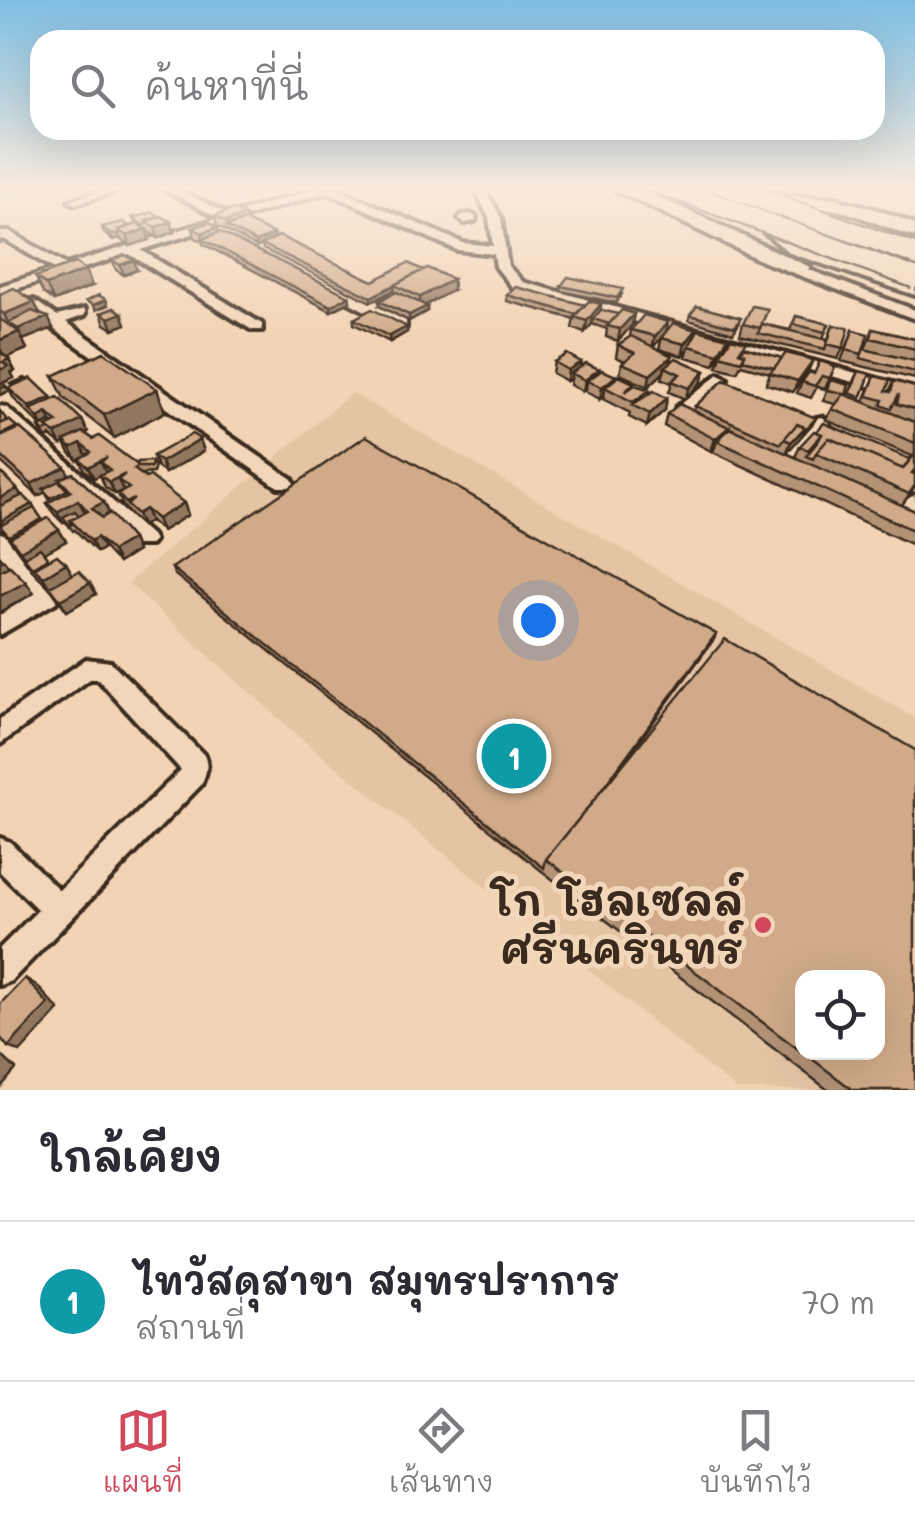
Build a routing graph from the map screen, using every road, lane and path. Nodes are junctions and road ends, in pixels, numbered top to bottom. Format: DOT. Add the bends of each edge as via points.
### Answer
graph roads {
  1 [pos="14,240"];
  2 [pos="142,240"];
  3 [pos="239,240"];
  4 [pos="445,240"];
  5 [pos="496,240"];
  6 [pos="728,240"];
  7 [pos="740,240"];
  8 [pos="759,240"];
  9 [pos="783,240"];
  10 [pos="814,240"];
  11 [pos="843,240"];
  12 [pos="868,240"];
  13 [pos="872,240"];
  14 [pos="128,248"];
  15 [pos="496,250"];
  16 [pos="915,256"];
  17 [pos="915,266"];
  18 [pos="63,269"];
  19 [pos="424,277"];
  20 [pos="915,278"];
  21 [pos="4,289"];
  22 [pos="915,290"];
  23 [pos="367,306"];
  24 [pos="80,312"];
  25 [pos="915,313"];
  26 [pos="53,322"];
  27 [pos="401,324"];
  28 [pos="258,327"];
  29 [pos="700,372"];
  30 [pos="915,394"];
  31 [pos="0,411"];
  32 [pos="821,422"];
  33 [pos="717,429"];
  34 [pos="787,462"];
  35 [pos="284,483"];
  36 [pos="0,540"];
  37 [pos="144,540"];
  38 [pos="0,626"];
  39 [pos="0,733"];
  40 [pos="0,852"];
  41 [pos="58,909"];
  42 [pos="0,970"];
  1 -- 18 [label="street"];
  2 -- 14 [label="street"];
  3 -- 23 [label="street"];
  4 -- 15 [label="street"];
  5 -- 15 [label="street"];
  6 -- 25 [label="street"];
  7 -- 25 [label="highway"];
  8 -- 22 [label="highway"];
  9 -- 22 [label="highway"];
  10 -- 20 [label="highway, bridge"];
  11 -- 17 [label="highway"];
  12 -- 16 [label="highway, bridge"];
  13 -- 16 [label="highway, bridge"];
  14 -- 18 [label="street"];
  14 -- 28 [label="street"];
  15 -- 30 [label="street" via="512,280 536,292"];
  18 -- 21 [label="street"];
  19 -- 23 [label="street"];
  21 -- 26 [label="street"];
  23 -- 27 [label="street"];
  24 -- 26 [label="street"];
  26 -- 35 [label="street"];
  29 -- 33 [label="street" via="728,383 674,409"];
  31 -- 37 [label="street"];
  32 -- 34 [label="street"];
  36 -- 38 [label="street" via="48,596"];
  39 -- 41 [label="street" via="86,669 102,669 195,763 192,776"];
  40 -- 41 [label="street"];
  41 -- 42 [label="street"];
}
